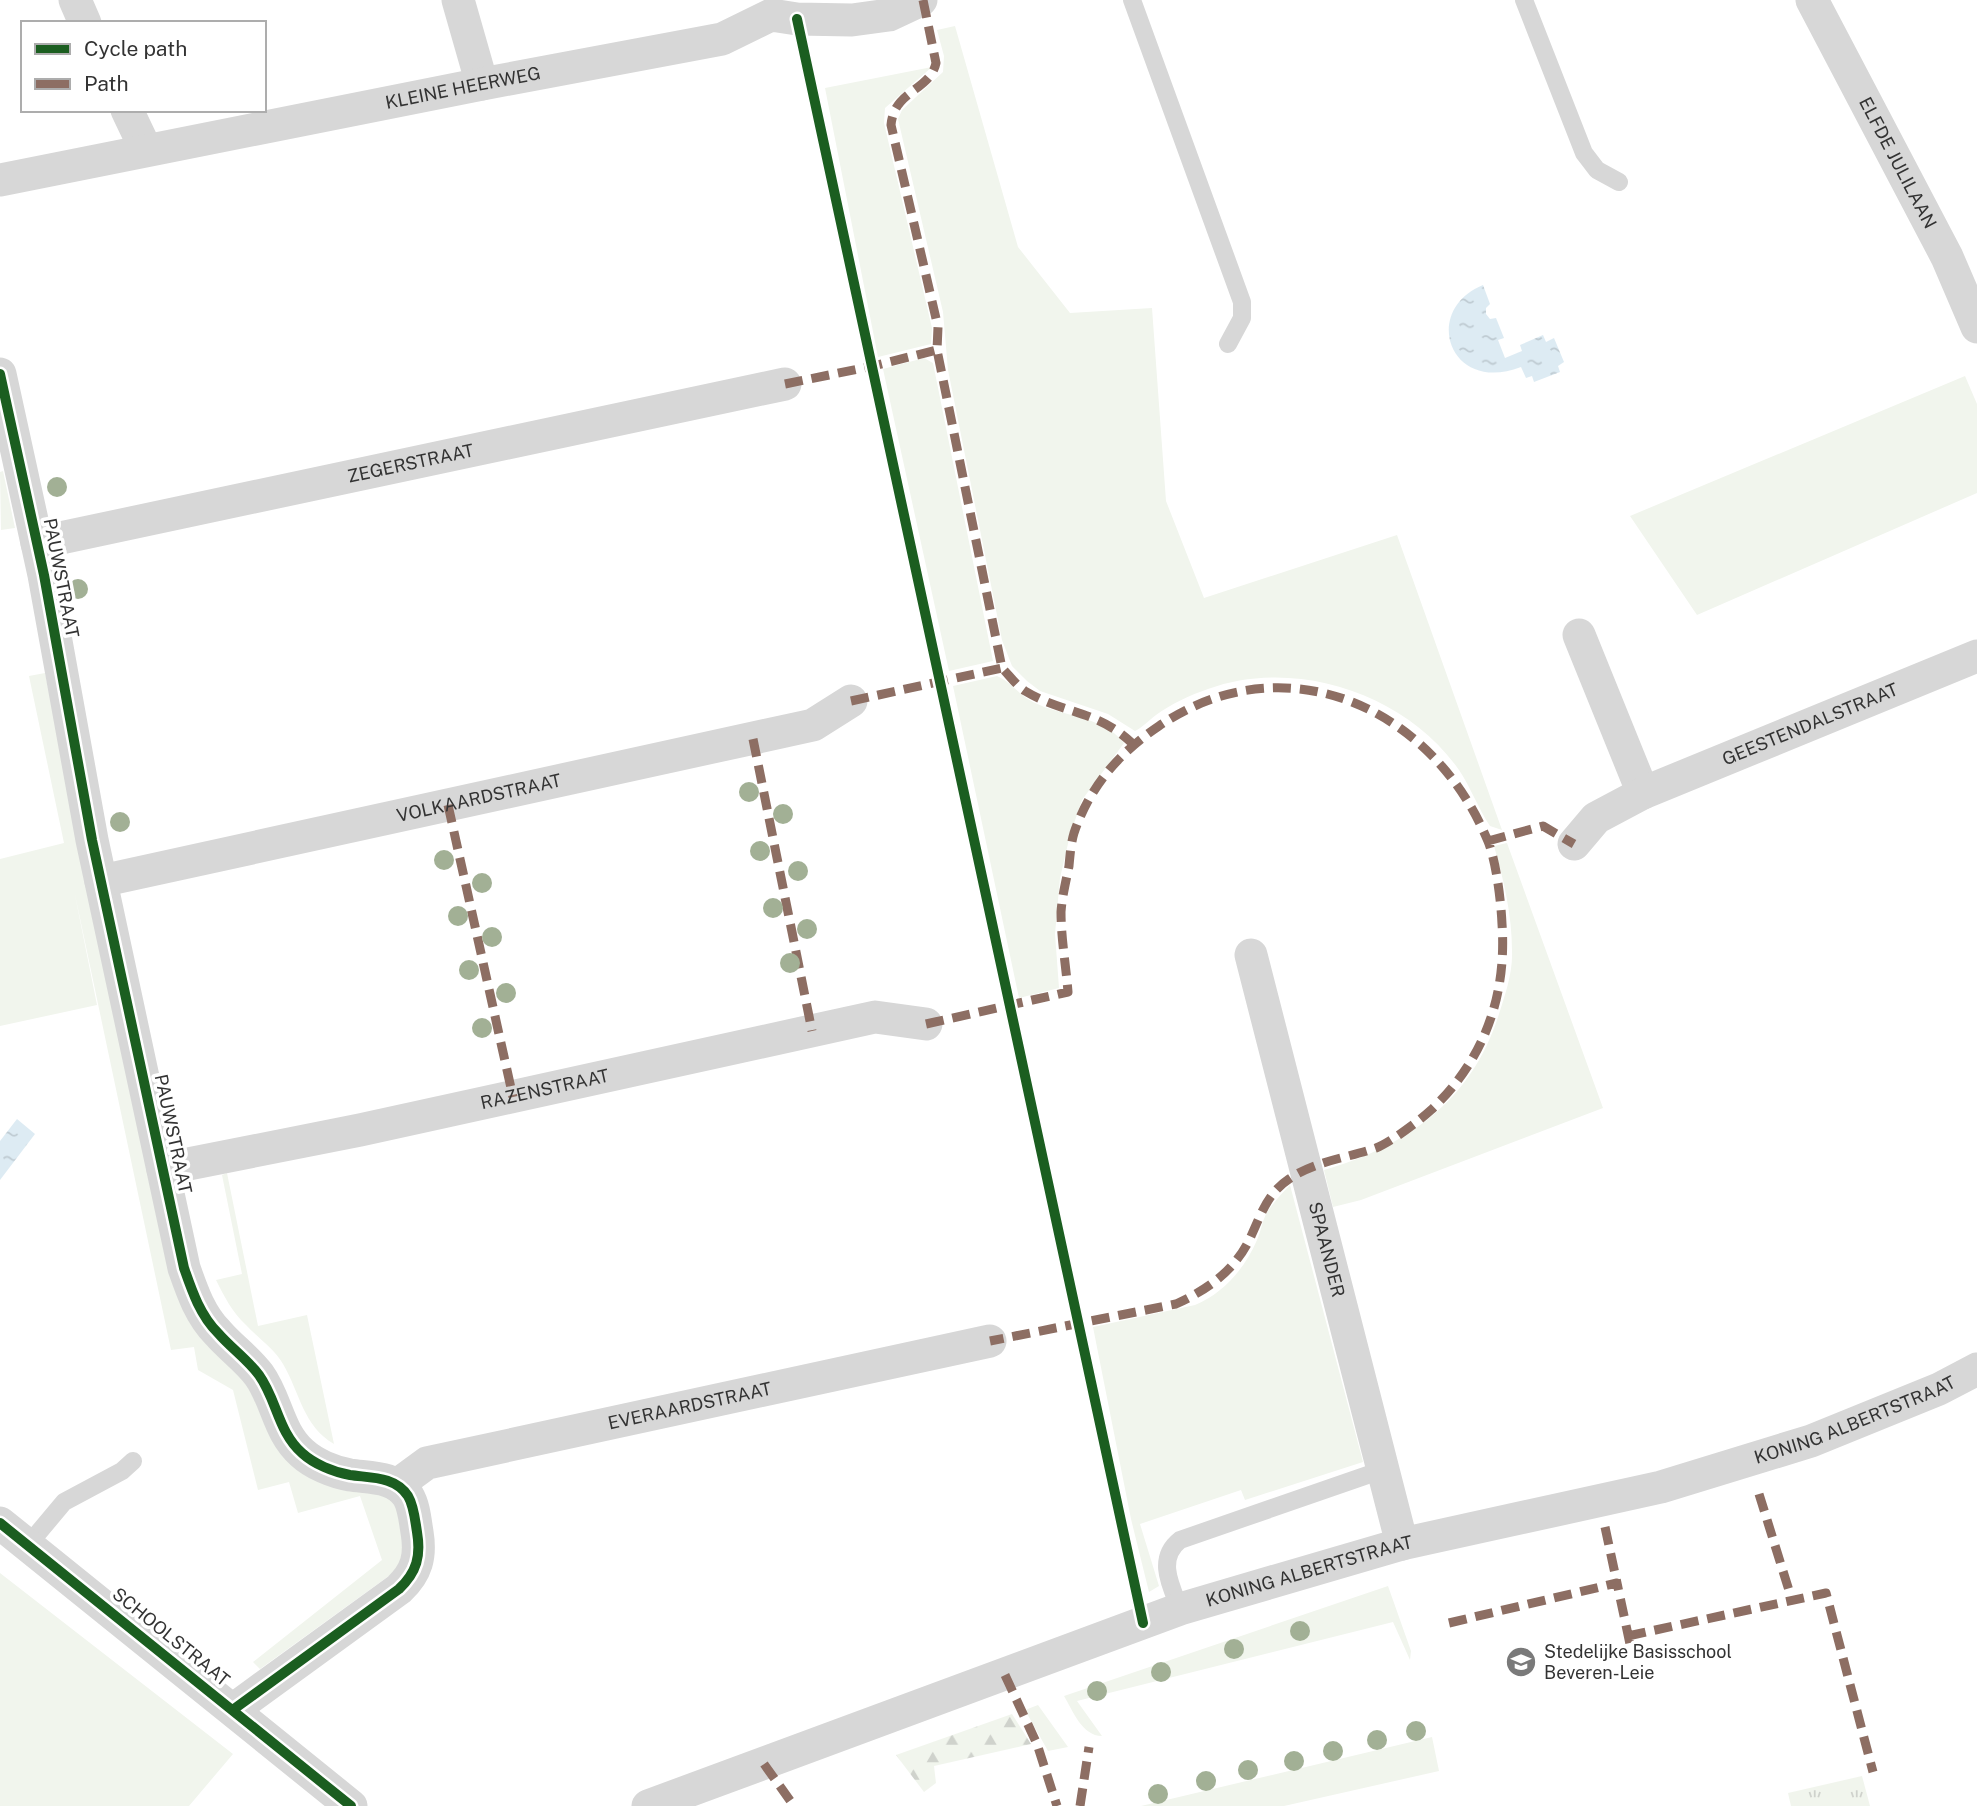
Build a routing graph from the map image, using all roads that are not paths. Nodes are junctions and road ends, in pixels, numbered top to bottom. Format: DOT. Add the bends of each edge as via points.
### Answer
graph roads {
  1 [pos="75,0"];
  2 [pos="458,0"];
  3 [pos="921,0"];
  4 [pos="1132,0"];
  5 [pos="1524,0"];
  6 [pos="1812,0"];
  7 [pos="84,21"];
  8 [pos="482,84"];
  9 [pos="128,112"];
  10 [pos="146,150"];
  11 [pos="0,180"];
  12 [pos="1619,182"];
  13 [pos="1977,327"];
  14 [pos="1228,344"];
  15 [pos="0,374"];
  16 [pos="785,384"];
  17 [pos="37,543"];
  18 [pos="1578,635"];
  19 [pos="1977,656"];
  20 [pos="850,701"];
  21 [pos="1643,793"];
  22 [pos="1574,844"];
  23 [pos="102,881"];
  24 [pos="1251,955"];
  25 [pos="926,1024"];
  26 [pos="163,1168"];
  27 [pos="990,1341"];
  28 [pos="1977,1369"];
  29 [pos="133,1461"];
  30 [pos="1382,1470"];
  31 [pos="397,1485"];
  32 [pos="0,1523"];
  33 [pos="1402,1544"];
  34 [pos="28,1545"];
  35 [pos="1180,1609"];
  36 [pos="234,1709"];
  37 [pos="351,1806"];
  38 [pos="648,1806"];
  1 -- 7 [label="street"];
  2 -- 8 [label="street"];
  3 -- 8 [label="street, KLEINE HEERWEG" via="889,15 852,20 771,15 722,39"];
  4 -- 14 [label="lane" via="1242,302 1242,318"];
  5 -- 12 [label="lane" via="1584,153 1597,170"];
  6 -- 13 [label="street, ELFDE JULILAAN" via="1947,257"];
  8 -- 10 [label="street, KLEINE HEERWEG"];
  9 -- 10 [label="street"];
  10 -- 11 [label="street, KLEINE HEERWEG"];
  15 -- 17 [label="street, PAUWSTRAAT"];
  16 -- 17 [label="street, ZEGERSTRAAT"];
  17 -- 23 [label="street, PAUWSTRAAT"];
  18 -- 21 [label="street"];
  19 -- 21 [label="street, GEESTENDALSTRAAT"];
  20 -- 23 [label="street, VOLKAARDSTRAAT" via="813,725"];
  21 -- 22 [label="street, GEESTENDALSTRAAT" via="1596,818"];
  23 -- 26 [label="street, PAUWSTRAAT"];
  24 -- 30 [label="street, SPAANDER"];
  25 -- 26 [label="street, RAZENSTRAAT" via="875,1017 411,1119"];
  26 -- 31 [label="street, PAUWSTRAAT" via="184,1268 201,1312 260,1376 290,1441 333,1471"];
  27 -- 31 [label="street, EVERAARDSTRAAT" via="427,1463"];
  28 -- 33 [label="street, KONING ALBERTSTRAAT" via="1811,1441 1674,1484"];
  29 -- 34 [label="lane" via="64,1502"];
  30 -- 33 [label="street, SPAANDER"];
  30 -- 35 [label="lane" via="1180,1540 1169,1553 1166,1568"];
  31 -- 36 [label="street" via="414,1511 419,1542 410,1578"];
  32 -- 34 [label="street, SCHOOLSTRAAT"];
  33 -- 35 [label="street, KONING ALBERTSTRAAT"];
  34 -- 36 [label="street, SCHOOLSTRAAT"];
  35 -- 38 [label="street, KONING ALBERTSTRAAT"];
  36 -- 37 [label="street, SCHOOLSTRAAT"];
}
